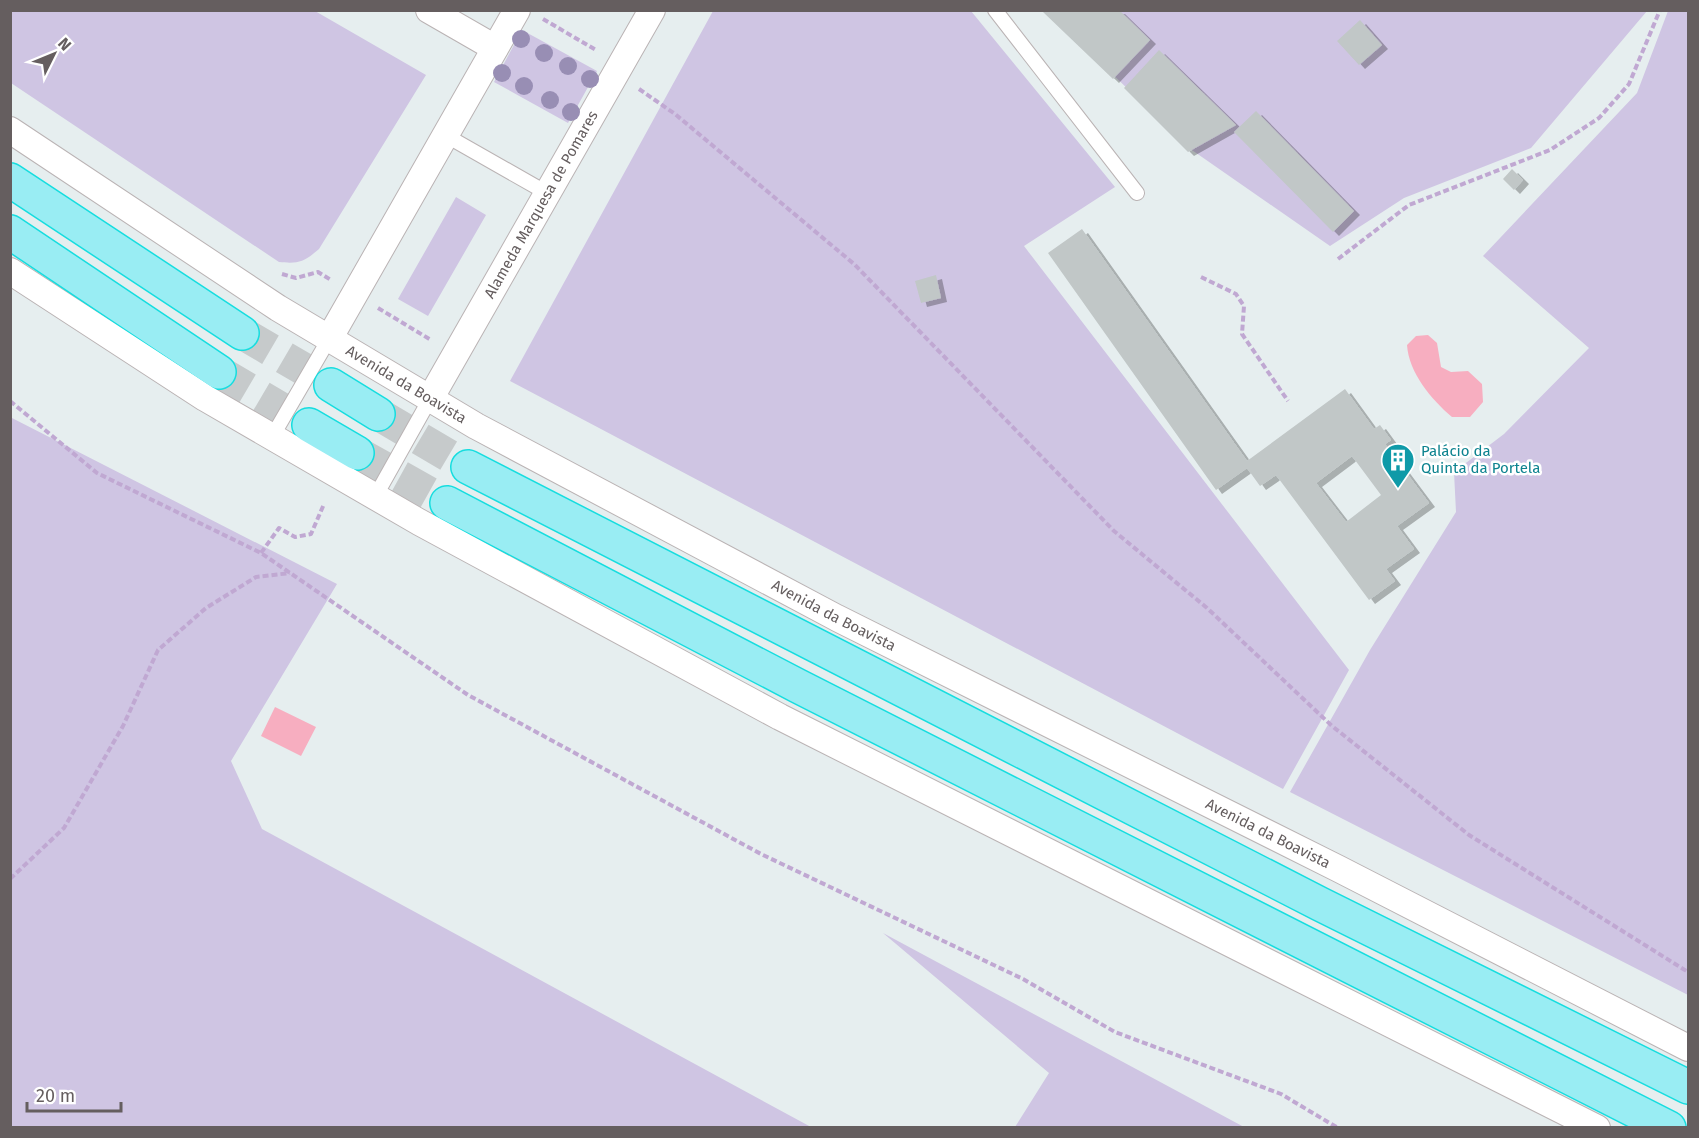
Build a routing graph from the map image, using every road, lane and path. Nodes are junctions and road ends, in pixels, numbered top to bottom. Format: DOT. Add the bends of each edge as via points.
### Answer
graph roads {
  1 [pos="429,10"];
  2 [pos="517,10"];
  3 [pos="995,10"];
  4 [pos="1660,10"];
  5 [pos="644,13"];
  6 [pos="541,17"];
  7 [pos="495,48"];
  8 [pos="602,53"];
  9 [pos="615,76"];
  10 [pos="10,130"];
  11 [pos="445,135"];
  12 [pos="10,180"];
  13 [pos="547,193"];
  14 [pos="1137,193"];
  15 [pos="10,232"];
  16 [pos="1338,260"];
  17 [pos="10,271"];
  18 [pos="318,272"];
  19 [pos="1201,277"];
  20 [pos="355,294"];
  21 [pos="242,333"];
  22 [pos="329,339"];
  23 [pos="455,355"];
  24 [pos="219,372"];
  25 [pos="331,385"];
  26 [pos="430,399"];
  27 [pos="1288,400"];
  28 [pos="10,402"];
  29 [pos="378,414"];
  30 [pos="309,424"];
  31 [pos="272,437"];
  32 [pos="357,453"];
  33 [pos="468,467"];
  34 [pos="375,497"];
  35 [pos="447,503"];
  36 [pos="324,504"];
  37 [pos="261,553"];
  38 [pos="291,573"];
  39 [pos="10,879"];
  40 [pos="1689,972"];
  41 [pos="1689,1048"];
  42 [pos="1689,1087"];
  43 [pos="1338,1128"];
  44 [pos="1597,1128"];
  45 [pos="1669,1128"];
  1 -- 7 [label="street"];
  2 -- 7 [label="street"];
  3 -- 14 [label="lane"];
  4 -- 16 [label="path" via="1629,84 1599,118 1550,150 1409,205"];
  5 -- 9 [label="street, Alameda Marquesa de Pomares"];
  6 -- 8 [label="path"];
  7 -- 11 [label="street"];
  9 -- 13 [label="street, Alameda Marquesa de Pomares"];
  9 -- 40 [label="path" via="675,114 855,264 1114,531 1207,608 1332,726 1469,835"];
  10 -- 22 [label="street, Avenida da Boavista"];
  11 -- 13 [label="lane"];
  11 -- 20 [label="street"];
  12 -- 21 [label="highway"];
  13 -- 23 [label="street, Alameda Marquesa de Pomares"];
  15 -- 24 [label="highway"];
  17 -- 31 [label="street"];
  18 -- 20 [label="path"];
  19 -- 27 [label="path" via="1236,294 1244,306 1242,334"];
  20 -- 22 [label="street"];
  20 -- 23 [label="path"];
  22 -- 26 [label="street, Avenida da Boavista"];
  22 -- 31 [label="lane"];
  23 -- 26 [label="street, Alameda Marquesa de Pomares"];
  25 -- 29 [label="highway"];
  26 -- 34 [label="lane"];
  26 -- 41 [label="street, Avenida da Boavista" via="837,618"];
  28 -- 37 [label="path" via="97,473"];
  30 -- 32 [label="highway"];
  31 -- 34 [label="street"];
  33 -- 42 [label="highway" via="1298,893"];
  34 -- 44 [label="street" via="780,717"];
  35 -- 45 [label="highway" via="798,686"];
  36 -- 37 [label="path" via="311,534 295,537 279,528"];
  37 -- 38 [label="path"];
  38 -- 39 [label="path" via="256,577 206,608 159,650 123,726 64,828"];
  38 -- 43 [label="path" via="468,696 761,854 1023,979 1115,1032 1281,1094"];
}
